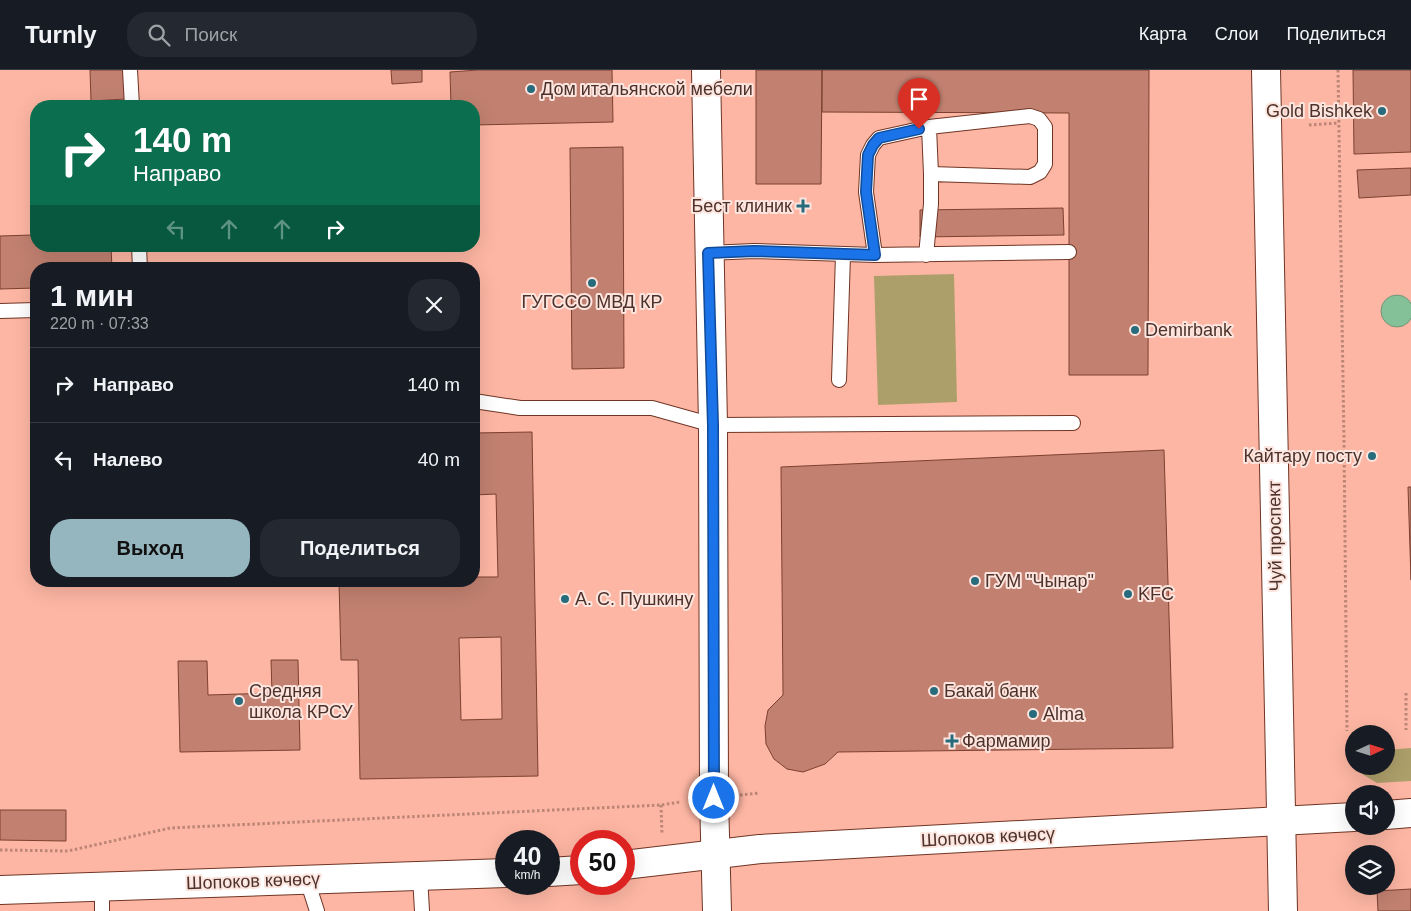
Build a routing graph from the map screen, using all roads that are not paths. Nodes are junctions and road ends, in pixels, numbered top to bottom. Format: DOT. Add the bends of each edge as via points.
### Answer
graph roads {
  1 [pos="130,70"];
  2 [pos="706,70"];
  3 [pos="1266,70"];
  4 [pos="132,100"];
  5 [pos="929,127"];
  6 [pos="931,174"];
  7 [pos="1069,252"];
  8 [pos="708,253"];
  9 [pos="843,255"];
  10 [pos="875,255"];
  11 [pos="926,255"];
  12 [pos="30,310"];
  13 [pos="0,311"];
  14 [pos="839,380"];
  15 [pos="480,402"];
  16 [pos="1072,423"];
  17 [pos="713,425"];
  18 [pos="1411,813"];
  19 [pos="1395,814"];
  20 [pos="1345,817"];
  21 [pos="1280,821"];
  22 [pos="716,855"];
  23 [pos="635,864"];
  24 [pos="495,873"];
  25 [pos="420,876"];
  26 [pos="307,880"];
  27 [pos="0,890"];
  28 [pos="102,899"];
  29 [pos="317,911"];
  30 [pos="422,911"];
  31 [pos="717,911"];
  32 [pos="1282,911"];
  1 -- 4 [label="lane"];
  2 -- 8 [label="main road"];
  3 -- 21 [label="main road, Чуй проспект"];
  5 -- 6 [label="lane"];
  5 -- 6 [label="lane" via="1030,116 1045,127 1045,164 1030,178"];
  5 -- 10 [label="lane" via="879,138 868,155 866,192"];
  6 -- 11 [label="lane"];
  7 -- 11 [label="lane"];
  8 -- 9 [label="lane" via="754,251"];
  8 -- 17 [label="main road"];
  9 -- 10 [label="lane"];
  9 -- 14 [label="lane"];
  10 -- 11 [label="lane"];
  12 -- 13 [label="lane"];
  15 -- 17 [label="lane" via="520,408 652,408"];
  16 -- 17 [label="lane"];
  17 -- 22 [label="main road"];
  18 -- 19 [label="main road"];
  20 -- 21 [label="main road, Шопоков көчөсү"];
  21 -- 22 [label="main road, Шопоков көчөсү" via="760,849"];
  21 -- 32 [label="main road, Чуй проспект"];
  22 -- 23 [label="main road, Шопоков көчөсү"];
  22 -- 31 [label="main road"];
  24 -- 25 [label="main road, Шопоков көчөсү"];
  25 -- 26 [label="main road, Шопоков көчөсү"];
  25 -- 30 [label="lane"];
  26 -- 28 [label="main road, Шопоков көчөсү"];
  26 -- 29 [label="lane"];
  27 -- 28 [label="main road, Шопоков көчөсү"];
}
